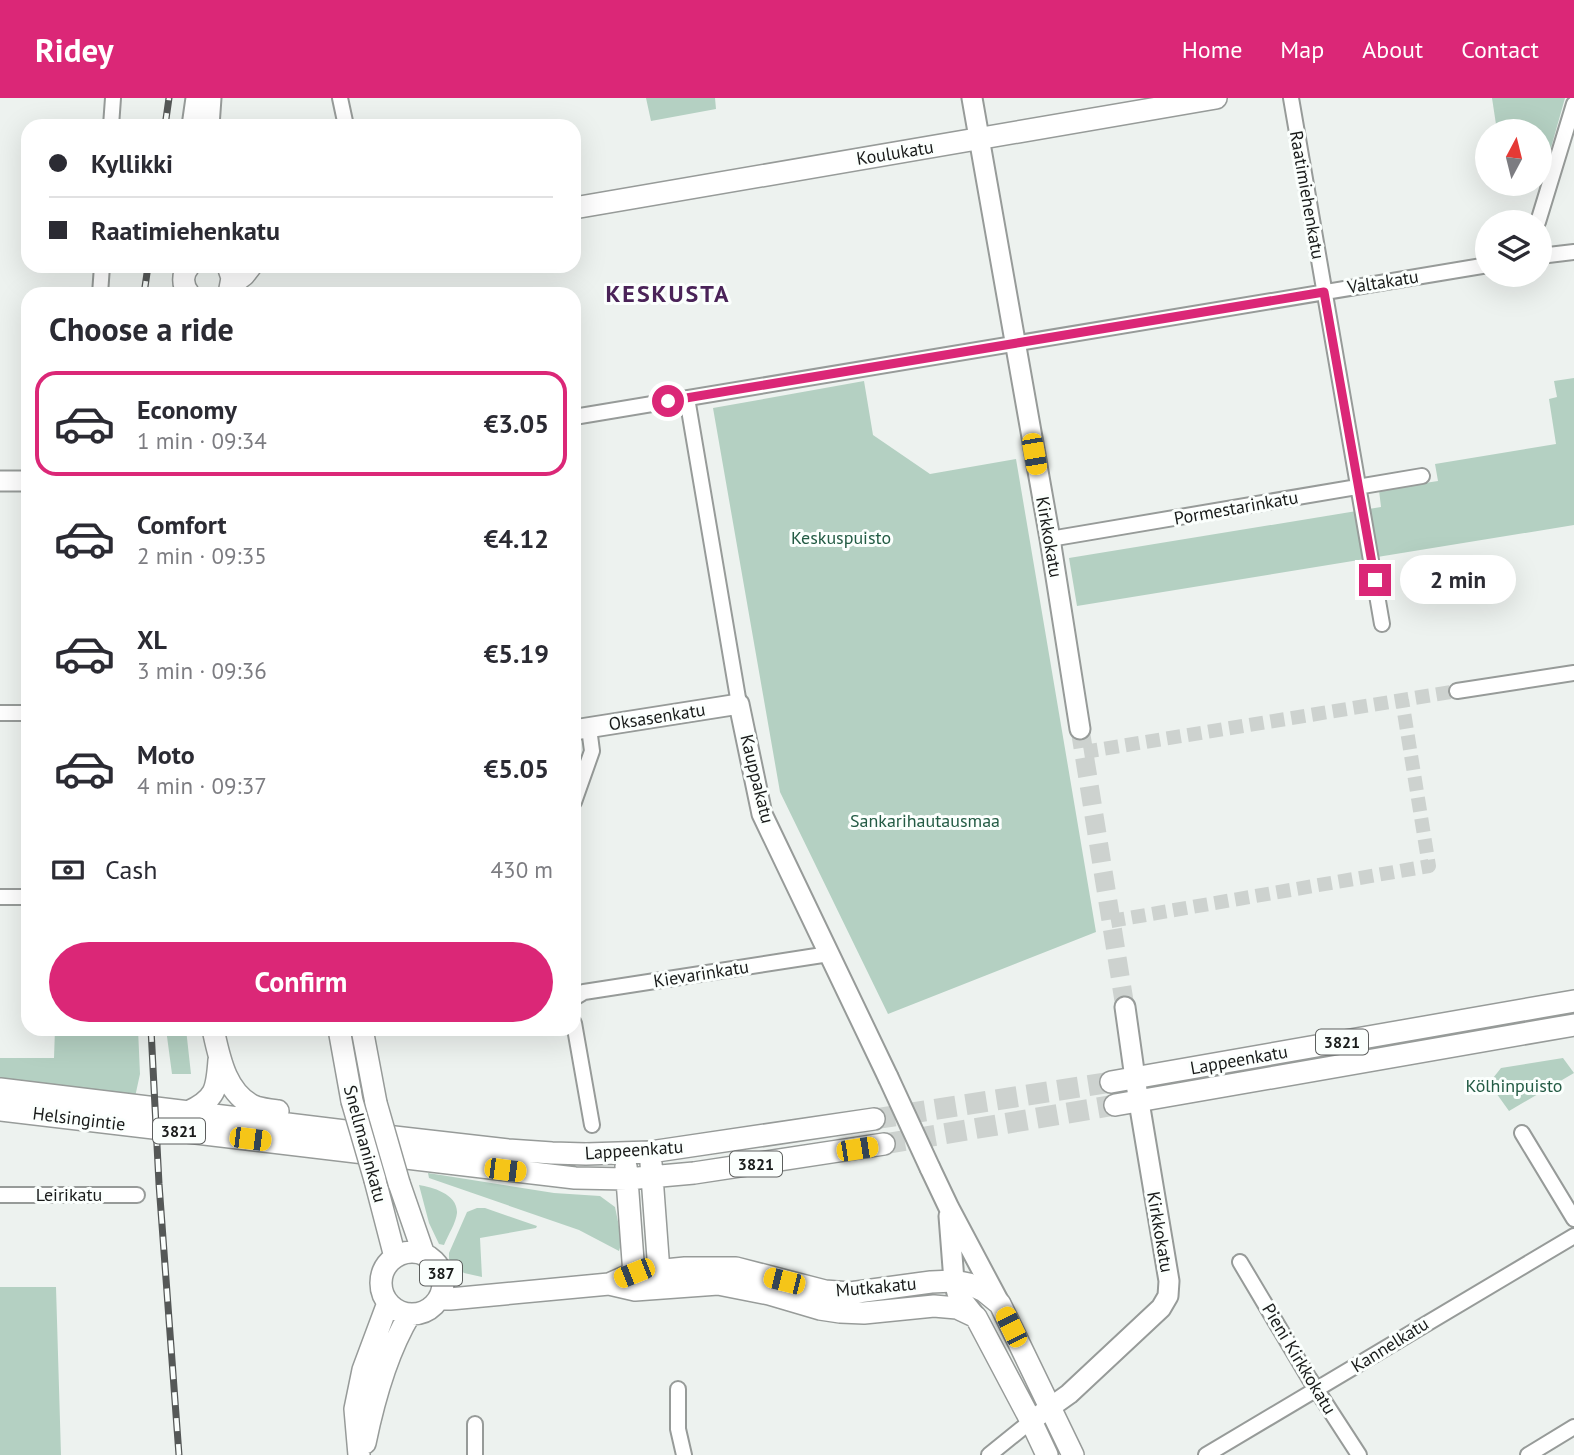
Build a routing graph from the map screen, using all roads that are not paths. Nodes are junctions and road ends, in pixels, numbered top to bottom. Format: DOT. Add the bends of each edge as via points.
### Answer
graph roads {
  1 [pos="113,98"];
  2 [pos="196,98"];
  3 [pos="211,98"];
  4 [pos="340,98"];
  5 [pos="972,98"];
  6 [pos="1216,98"];
  7 [pos="1291,98"];
  8 [pos="1574,104"];
  9 [pos="112,119"];
  10 [pos="193,119"];
  11 [pos="210,119"];
  12 [pos="344,119"];
  13 [pos="979,139"];
  14 [pos="581,207"];
  15 [pos="1542,210"];
  16 [pos="1574,252"];
  17 [pos="1552,255"];
  18 [pos="1475,267"];
  19 [pos="1324,292"];
  20 [pos="1014,343"];
  21 [pos="687,398"];
  22 [pos="581,416"];
  23 [pos="1422,476"];
  24 [pos="0,481"];
  25 [pos="21,481"];
  26 [pos="1359,487"];
  27 [pos="1050,539"];
  28 [pos="1382,624"];
  29 [pos="1574,673"];
  30 [pos="1457,691"];
  31 [pos="739,704"];
  32 [pos="0,713"];
  33 [pos="21,713"];
  34 [pos="581,729"];
  35 [pos="1080,729"];
  36 [pos="581,782"];
  37 [pos="0,897"];
  38 [pos="21,897"];
  39 [pos="829,954"];
  40 [pos="581,994"];
  41 [pos="1574,1001"];
  42 [pos="1125,1007"];
  43 [pos="1574,1025"];
  44 [pos="215,1036"];
  45 [pos="340,1036"];
  46 [pos="363,1036"];
  47 [pos="576,1036"];
  48 [pos="219,1060"];
  49 [pos="1135,1078"];
  50 [pos="1111,1082"];
  51 [pos="0,1090"];
  52 [pos="1139,1101"];
  53 [pos="1115,1105"];
  54 [pos="0,1110"];
  55 [pos="188,1112"];
  56 [pos="874,1119"];
  57 [pos="592,1125"];
  58 [pos="351,1132"];
  59 [pos="1522,1133"];
  60 [pos="394,1137"];
  61 [pos="884,1144"];
  62 [pos="650,1152"];
  63 [pos="625,1153"];
  64 [pos="409,1158"];
  65 [pos="652,1178"];
  66 [pos="627,1179"];
  67 [pos="0,1195"];
  68 [pos="137,1195"];
  69 [pos="949,1208"];
  70 [pos="1574,1219"];
  71 [pos="1574,1236"];
  72 [pos="424,1255"];
  73 [pos="395,1258"];
  74 [pos="1240,1262"];
  75 [pos="660,1279"];
  76 [pos="634,1281"];
  77 [pos="965,1281"];
  78 [pos="440,1298"];
  79 [pos="388,1303"];
  80 [pos="934,1306"];
  81 [pos="410,1314"];
  82 [pos="976,1317"];
  83 [pos="677,1389"];
  84 [pos="1317,1390"];
  85 [pos="1051,1408"];
  86 [pos="1031,1421"];
  87 [pos="475,1424"];
  88 [pos="1574,1427"];
  89 [pos="361,1455"];
  90 [pos="475,1455"];
  91 [pos="684,1455"];
  92 [pos="989,1455"];
  93 [pos="1047,1455"];
  94 [pos="1073,1455"];
  95 [pos="1206,1455"];
  96 [pos="1359,1455"];
  97 [pos="1528,1455"];
  1 -- 9 [label="street"];
  2 -- 10 [label="street"];
  3 -- 11 [label="street"];
  4 -- 12 [label="street"];
  5 -- 13 [label="street, Kirkkokatu"];
  6 -- 13 [label="main road, Koulukatu"];
  7 -- 19 [label="street, Raatimiehenkatu"];
  8 -- 15 [label="street"];
  13 -- 14 [label="main road, Koulukatu"];
  13 -- 20 [label="street, Kirkkokatu"];
  16 -- 17 [label="street"];
  18 -- 19 [label="street, Valtakatu"];
  19 -- 20 [label="street, Valtakatu"];
  19 -- 26 [label="street, Raatimiehenkatu"];
  20 -- 21 [label="street, Valtakatu"];
  20 -- 27 [label="street, Kirkkokatu"];
  21 -- 22 [label="street, Valtakatu"];
  21 -- 31 [label="street, Kauppakatu"];
  23 -- 26 [label="street, Pormestarinkatu"];
  24 -- 25 [label="street"];
  26 -- 27 [label="street, Pormestarinkatu"];
  26 -- 28 [label="street, Raatimiehenkatu"];
  27 -- 35 [label="street, Kirkkokatu"];
  29 -- 30 [label="street"];
  31 -- 34 [label="street, Oksasenkatu"];
  31 -- 39 [label="street, Kauppakatu" via="762,814"];
  32 -- 33 [label="street"];
  34 -- 36 [label="street" via="592,751"];
  37 -- 38 [label="street"];
  39 -- 40 [label="street, Kievarinkatu"];
  39 -- 69 [label="street, Kauppakatu, bridge"];
  41 -- 49 [label="main road, Lappeenkatu / 3821"];
  42 -- 49 [label="street, Kirkkokatu"];
  43 -- 52 [label="main road, Lappeenkatu / 3821"];
  44 -- 48 [label="main road"];
  45 -- 73 [label="main road, Snellmaninkatu, bridge" via="352,1101"];
  46 -- 72 [label="main road, Snellmaninkatu, bridge" via="376,1103"];
  47 -- 57 [label="street"];
  48 -- 55 [label="main road" via="211,1096"];
  48 -- 58 [label="main road" via="233,1088 254,1106"];
  49 -- 50 [label="main road, Lappeenkatu / 3821"];
  49 -- 52 [label="street, Kirkkokatu"];
  51 -- 55 [label="main road, Helsingintie / 3821"];
  52 -- 53 [label="main road, Lappeenkatu / 3821"];
  52 -- 85 [label="street, Kirkkokatu" via="1168,1296 1161,1308"];
  54 -- 64 [label="main road, Helsingintie / 3821"];
  55 -- 58 [label="main road, Helsingintie / 3821"];
  56 -- 62 [label="main road, Lappeenkatu / 3821"];
  58 -- 60 [label="main road, Helsingintie / 3821"];
  59 -- 70 [label="street"];
  60 -- 63 [label="main road, Lappeenkatu / 3821" via="552,1153"];
  61 -- 65 [label="main road, Lappeenkatu / 3821"];
  62 -- 63 [label="main road, Lappeenkatu / 3821"];
  62 -- 65 [label="main road"];
  63 -- 66 [label="main road"];
  64 -- 66 [label="main road, Lappeenkatu / 3821" via="553,1176"];
  65 -- 66 [label="main road, Lappeenkatu / 3821"];
  65 -- 75 [label="main road"];
  66 -- 76 [label="main road"];
  67 -- 68 [label="street, Leirikatu"];
  69 -- 77 [label="street, Kauppakatu"];
  69 -- 77 [label="street, Kauppakatu"];
  71 -- 84 [label="street, Kannelkatu"];
  72 -- 73 [label="main road, 387" via="404,1253"];
  72 -- 78 [label="main road, 387" via="433,1260 443,1278"];
  73 -- 79 [label="main road, 387" via="381,1284"];
  74 -- 84 [label="street, Pieni Kirkkokatu"];
  75 -- 76 [label="main road, Mutkakatu / 387"];
  75 -- 77 [label="main road, Mutkakatu" via="685,1268 736,1268 850,1293"];
  75 -- 80 [label="main road, Mutkakatu" via="718,1284 840,1312"];
  76 -- 78 [label="main road, Mutkakatu / 387"];
  77 -- 80 [label="street, Mutkakatu"];
  77 -- 82 [label="street, Kauppakatu"];
  77 -- 85 [label="main road" via="1000,1304"];
  78 -- 81 [label="main road, 387" via="427,1310"];
  79 -- 81 [label="main road"];
  79 -- 89 [label="main road" via="363,1370 355,1409"];
  80 -- 82 [label="main road, Mutkakatu" via="957,1308"];
  81 -- 89 [label="main road" via="396,1336"];
  82 -- 86 [label="main road, Kauppakatu"];
  83 -- 91 [label="street"];
  84 -- 95 [label="street, Kannelkatu"];
  84 -- 96 [label="street, Pieni Kirkkokatu"];
  85 -- 86 [label="street"];
  85 -- 94 [label="main road"];
  86 -- 92 [label="street"];
  86 -- 93 [label="main road, Kauppakatu"];
  87 -- 90 [label="street"];
  88 -- 97 [label="street"];
}
